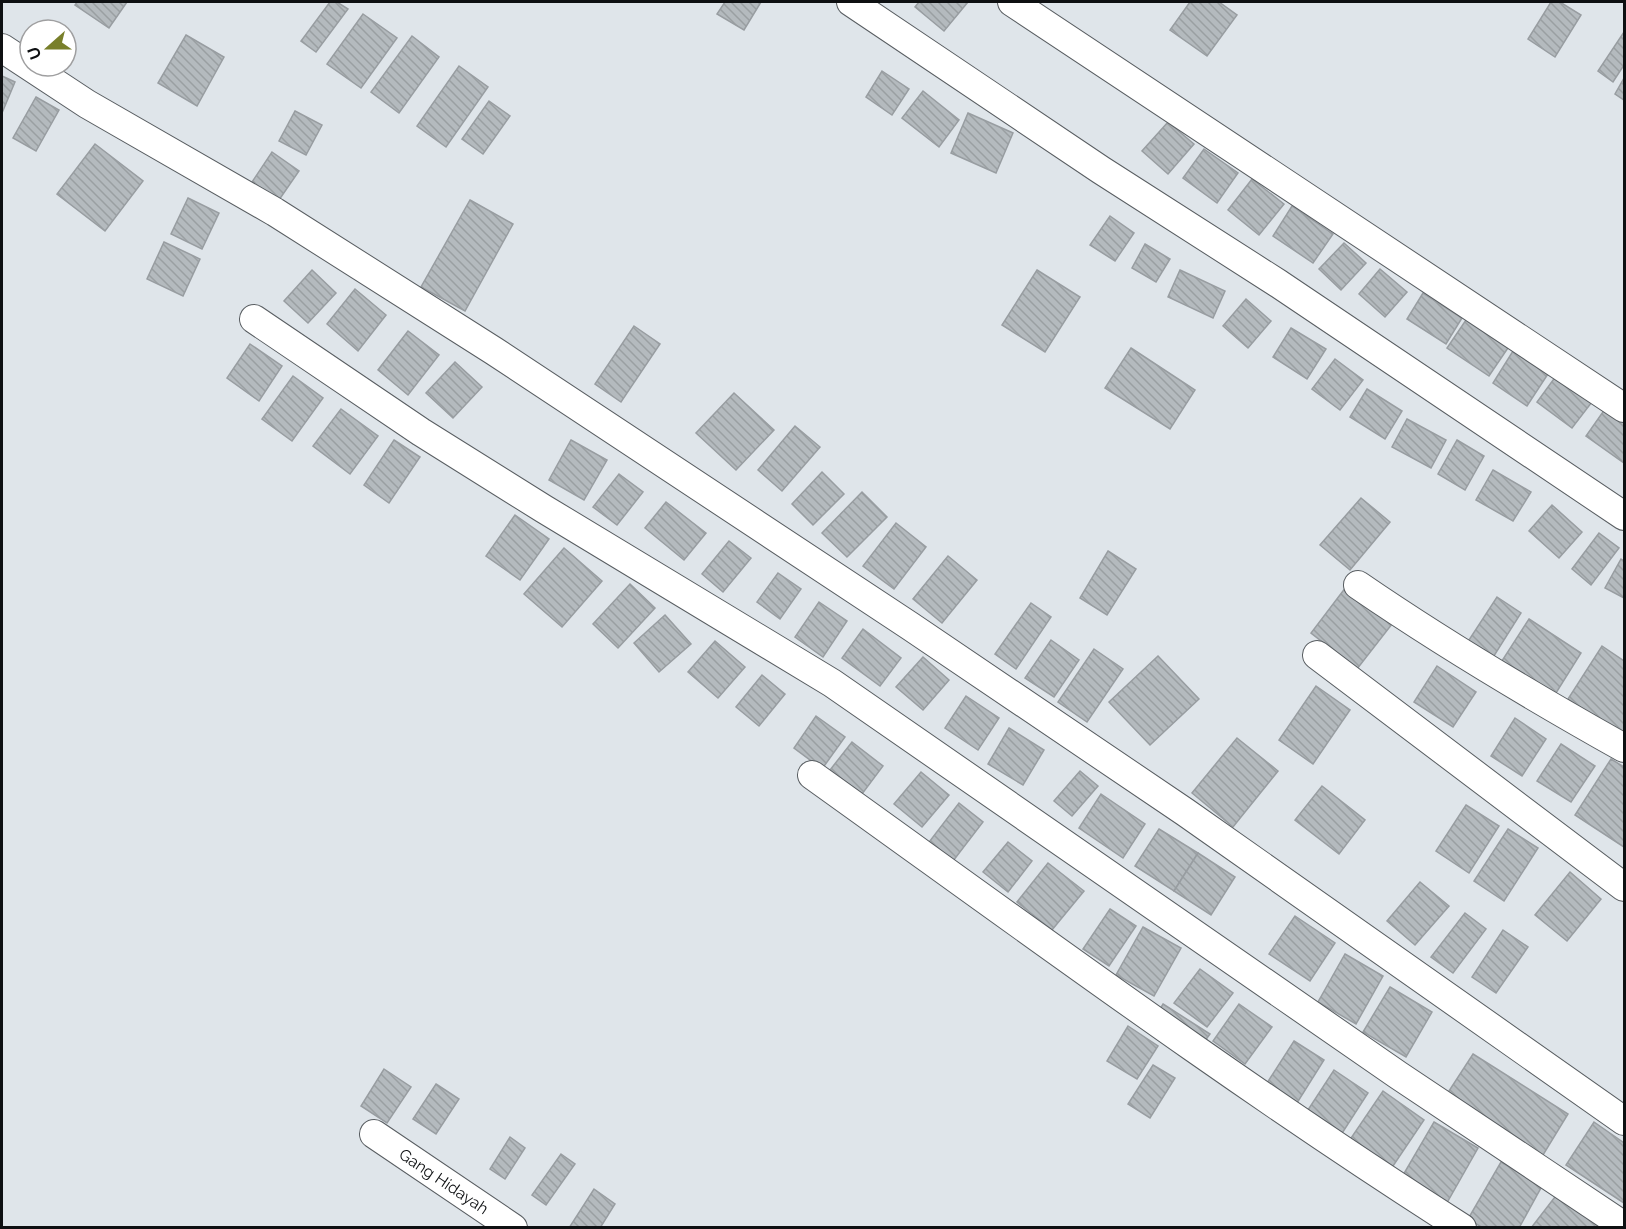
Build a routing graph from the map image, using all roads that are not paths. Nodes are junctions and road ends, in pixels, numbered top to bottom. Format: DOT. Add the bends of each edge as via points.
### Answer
graph roads {
  1 [pos="851,2"];
  2 [pos="1012,2"];
  3 [pos="2,48"];
  4 [pos="254,319"];
  5 [pos="1624,408"];
  6 [pos="1624,516"];
  7 [pos="1358,585"];
  8 [pos="1317,655"];
  9 [pos="1624,748"];
  10 [pos="812,776"];
  11 [pos="1624,887"];
  12 [pos="1624,1121"];
  13 [pos="374,1134"];
  14 [pos="1624,1226"];
  15 [pos="513,1227"];
  16 [pos="1462,1227"];
  1 -- 6 [label="street"];
  2 -- 5 [label="street"];
  3 -- 12 [label="street" via="87,104 305,231 494,351 901,620 1195,818"];
  4 -- 14 [label="street" via="487,474 832,683 1378,1062"];
  7 -- 9 [label="street" via="1494,674"];
  8 -- 11 [label="street"];
  10 -- 16 [label="street" via="1343,1151"];
  13 -- 15 [label="street, Gang Hidayah"];
}
